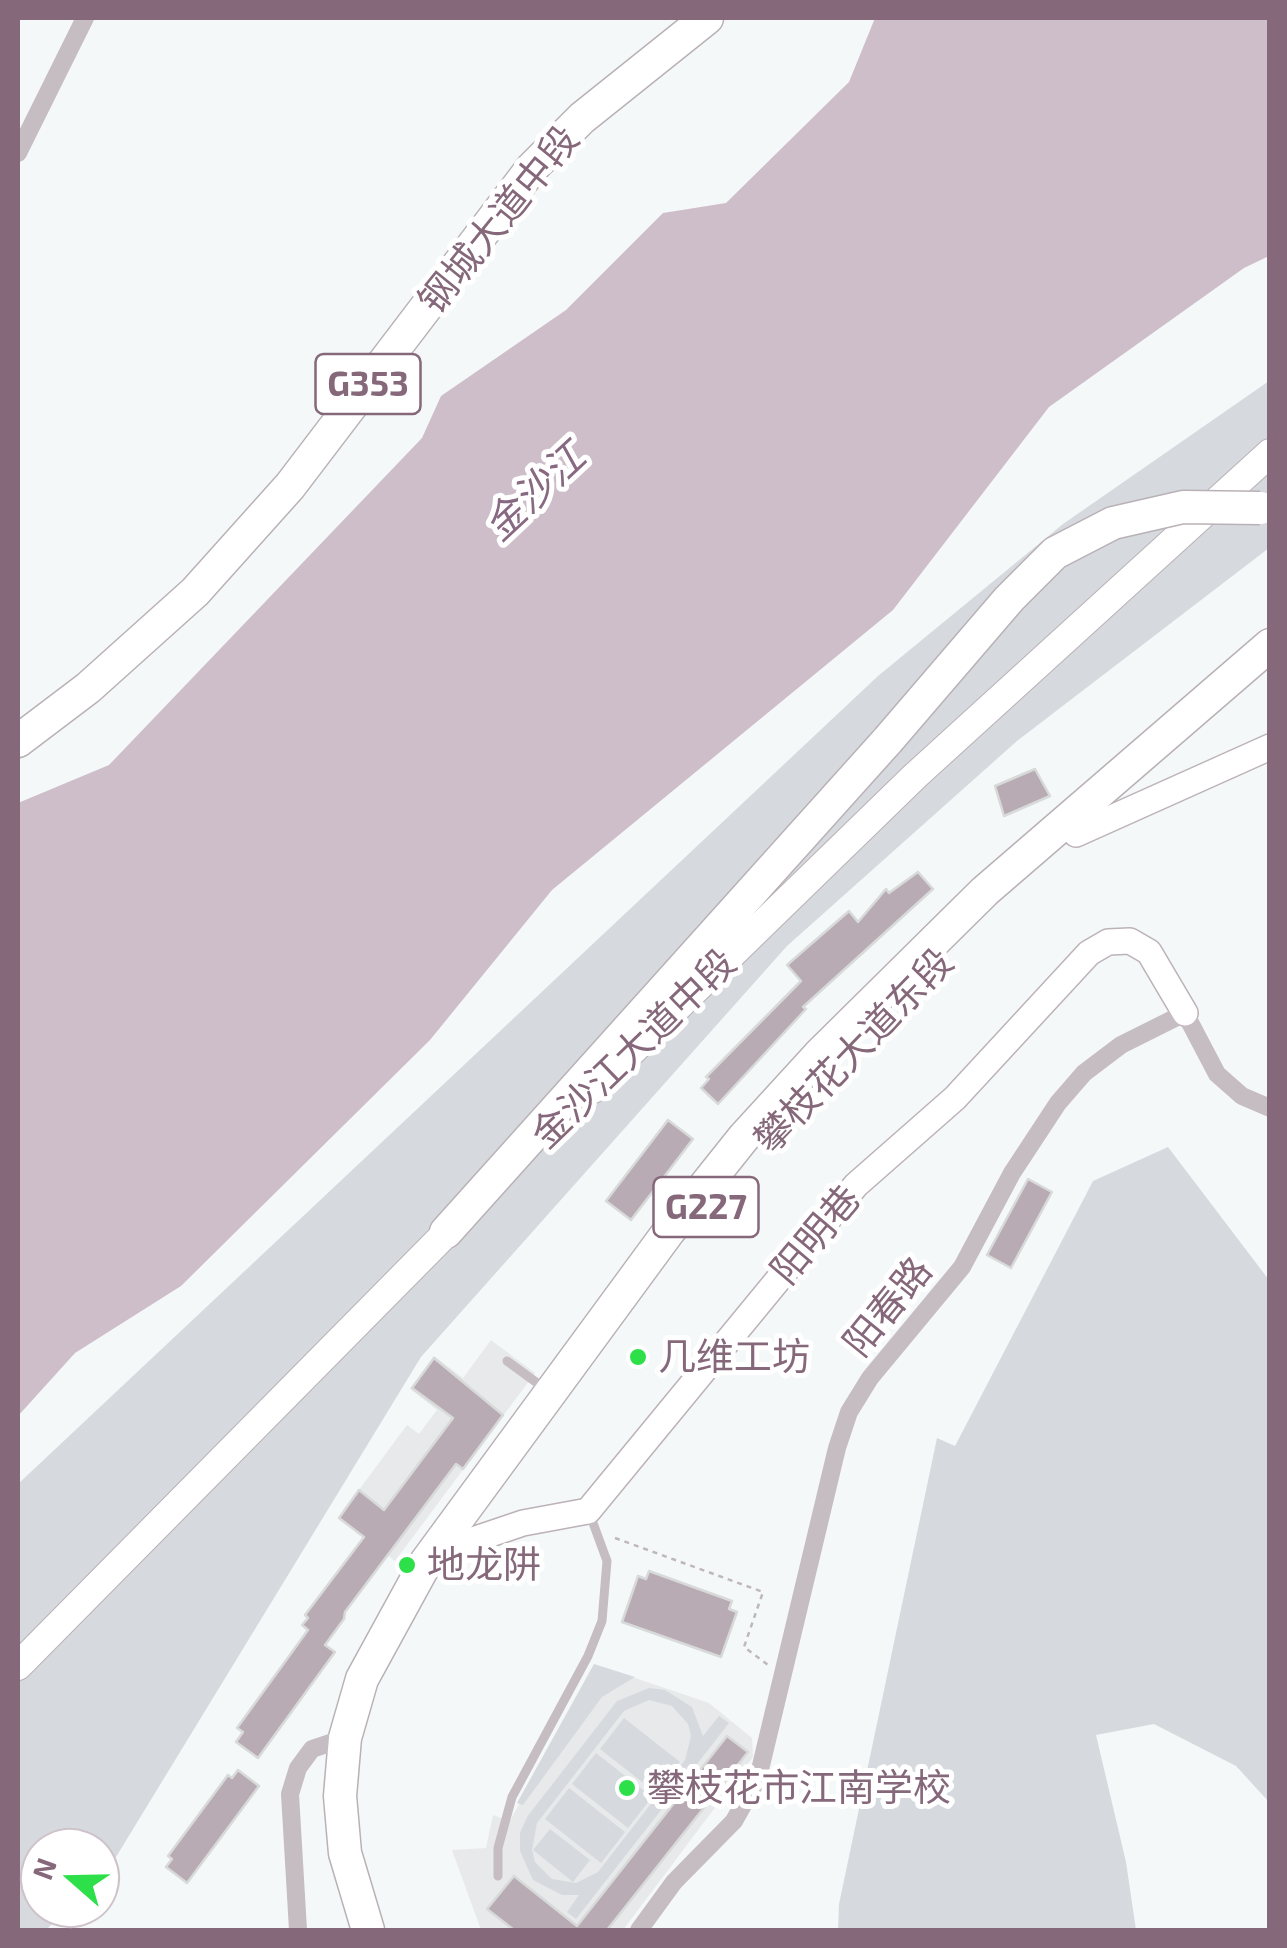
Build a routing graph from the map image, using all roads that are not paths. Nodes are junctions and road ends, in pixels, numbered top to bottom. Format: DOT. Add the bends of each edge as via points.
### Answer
graph roads {
  1 [pos="85,18"];
  2 [pos="707,18"];
  3 [pos="18,153"];
  4 [pos="1270,453"];
  5 [pos="1265,508"];
  6 [pos="1263,660"];
  7 [pos="1174,738"];
  8 [pos="18,741"];
  9 [pos="1270,747"];
  10 [pos="1076,834"];
  11 [pos="1185,1012"];
  12 [pos="1270,1108"];
  13 [pos="527,1147"];
  14 [pos="446,1232"];
  15 [pos="507,1361"];
  16 [pos="550,1393"];
  17 [pos="594,1522"];
  18 [pos="458,1545"];
  19 [pos="426,1562"];
  20 [pos="18,1666"];
  21 [pos="345,1738"];
  22 [pos="498,1876"];
  23 [pos="298,1930"];
  24 [pos="368,1930"];
  25 [pos="389,1930"];
  26 [pos="638,1930"];
  1 -- 3 [label="street"];
  2 -- 8 [label="highway, 钢城大道中段 / G353" via="582,118 532,168 290,486 195,592"];
  4 -- 13 [label="main road, 金沙江大道中段" via="914,776"];
  5 -- 13 [label="highway, bridge" via="1182,507 1112,523 1055,554 1009,598"];
  6 -- 7 [label="highway, G227"];
  7 -- 10 [label="highway, 攀枝花大道东段 / G227"];
  7 -- 16 [label="highway, 攀枝花大道东段 / G227" via="985,891 820,1056 680,1218"];
  9 -- 10 [label="street"];
  10 -- 18 [label="highway, 攀枝花大道东段 / G227" via="859,1042 701,1213"];
  11 -- 12 [label="street" via="1216,1074"];
  11 -- 17 [label="street, 阳明巷" via="1150,952 1130,941 1108,942 1089,953 955,1098 856,1185"];
  11 -- 26 [label="street, 阳春路" via="1121,1045 1058,1103 962,1267 849,1412 748,1802"];
  13 -- 14 [label="highway"];
  14 -- 20 [label="main road"];
  15 -- 16 [label="lane"];
  16 -- 19 [label="highway, 攀枝花大道东段 / G227"];
  17 -- 18 [label="street" via="523,1523"];
  17 -- 22 [label="lane" via="607,1561 602,1621 512,1797"];
  18 -- 19 [label="street"];
  18 -- 25 [label="highway, 攀枝花大道东段 / G227" via="409,1614 380,1672 363,1732 358,1790 364,1846"];
  19 -- 21 [label="highway, 攀枝花大道东段 / G227" via="362,1679"];
  21 -- 23 [label="street" via="312,1749 290,1794"];
  21 -- 24 [label="highway, 攀枝花大道东段 / G227" via="345,1853"];
}
